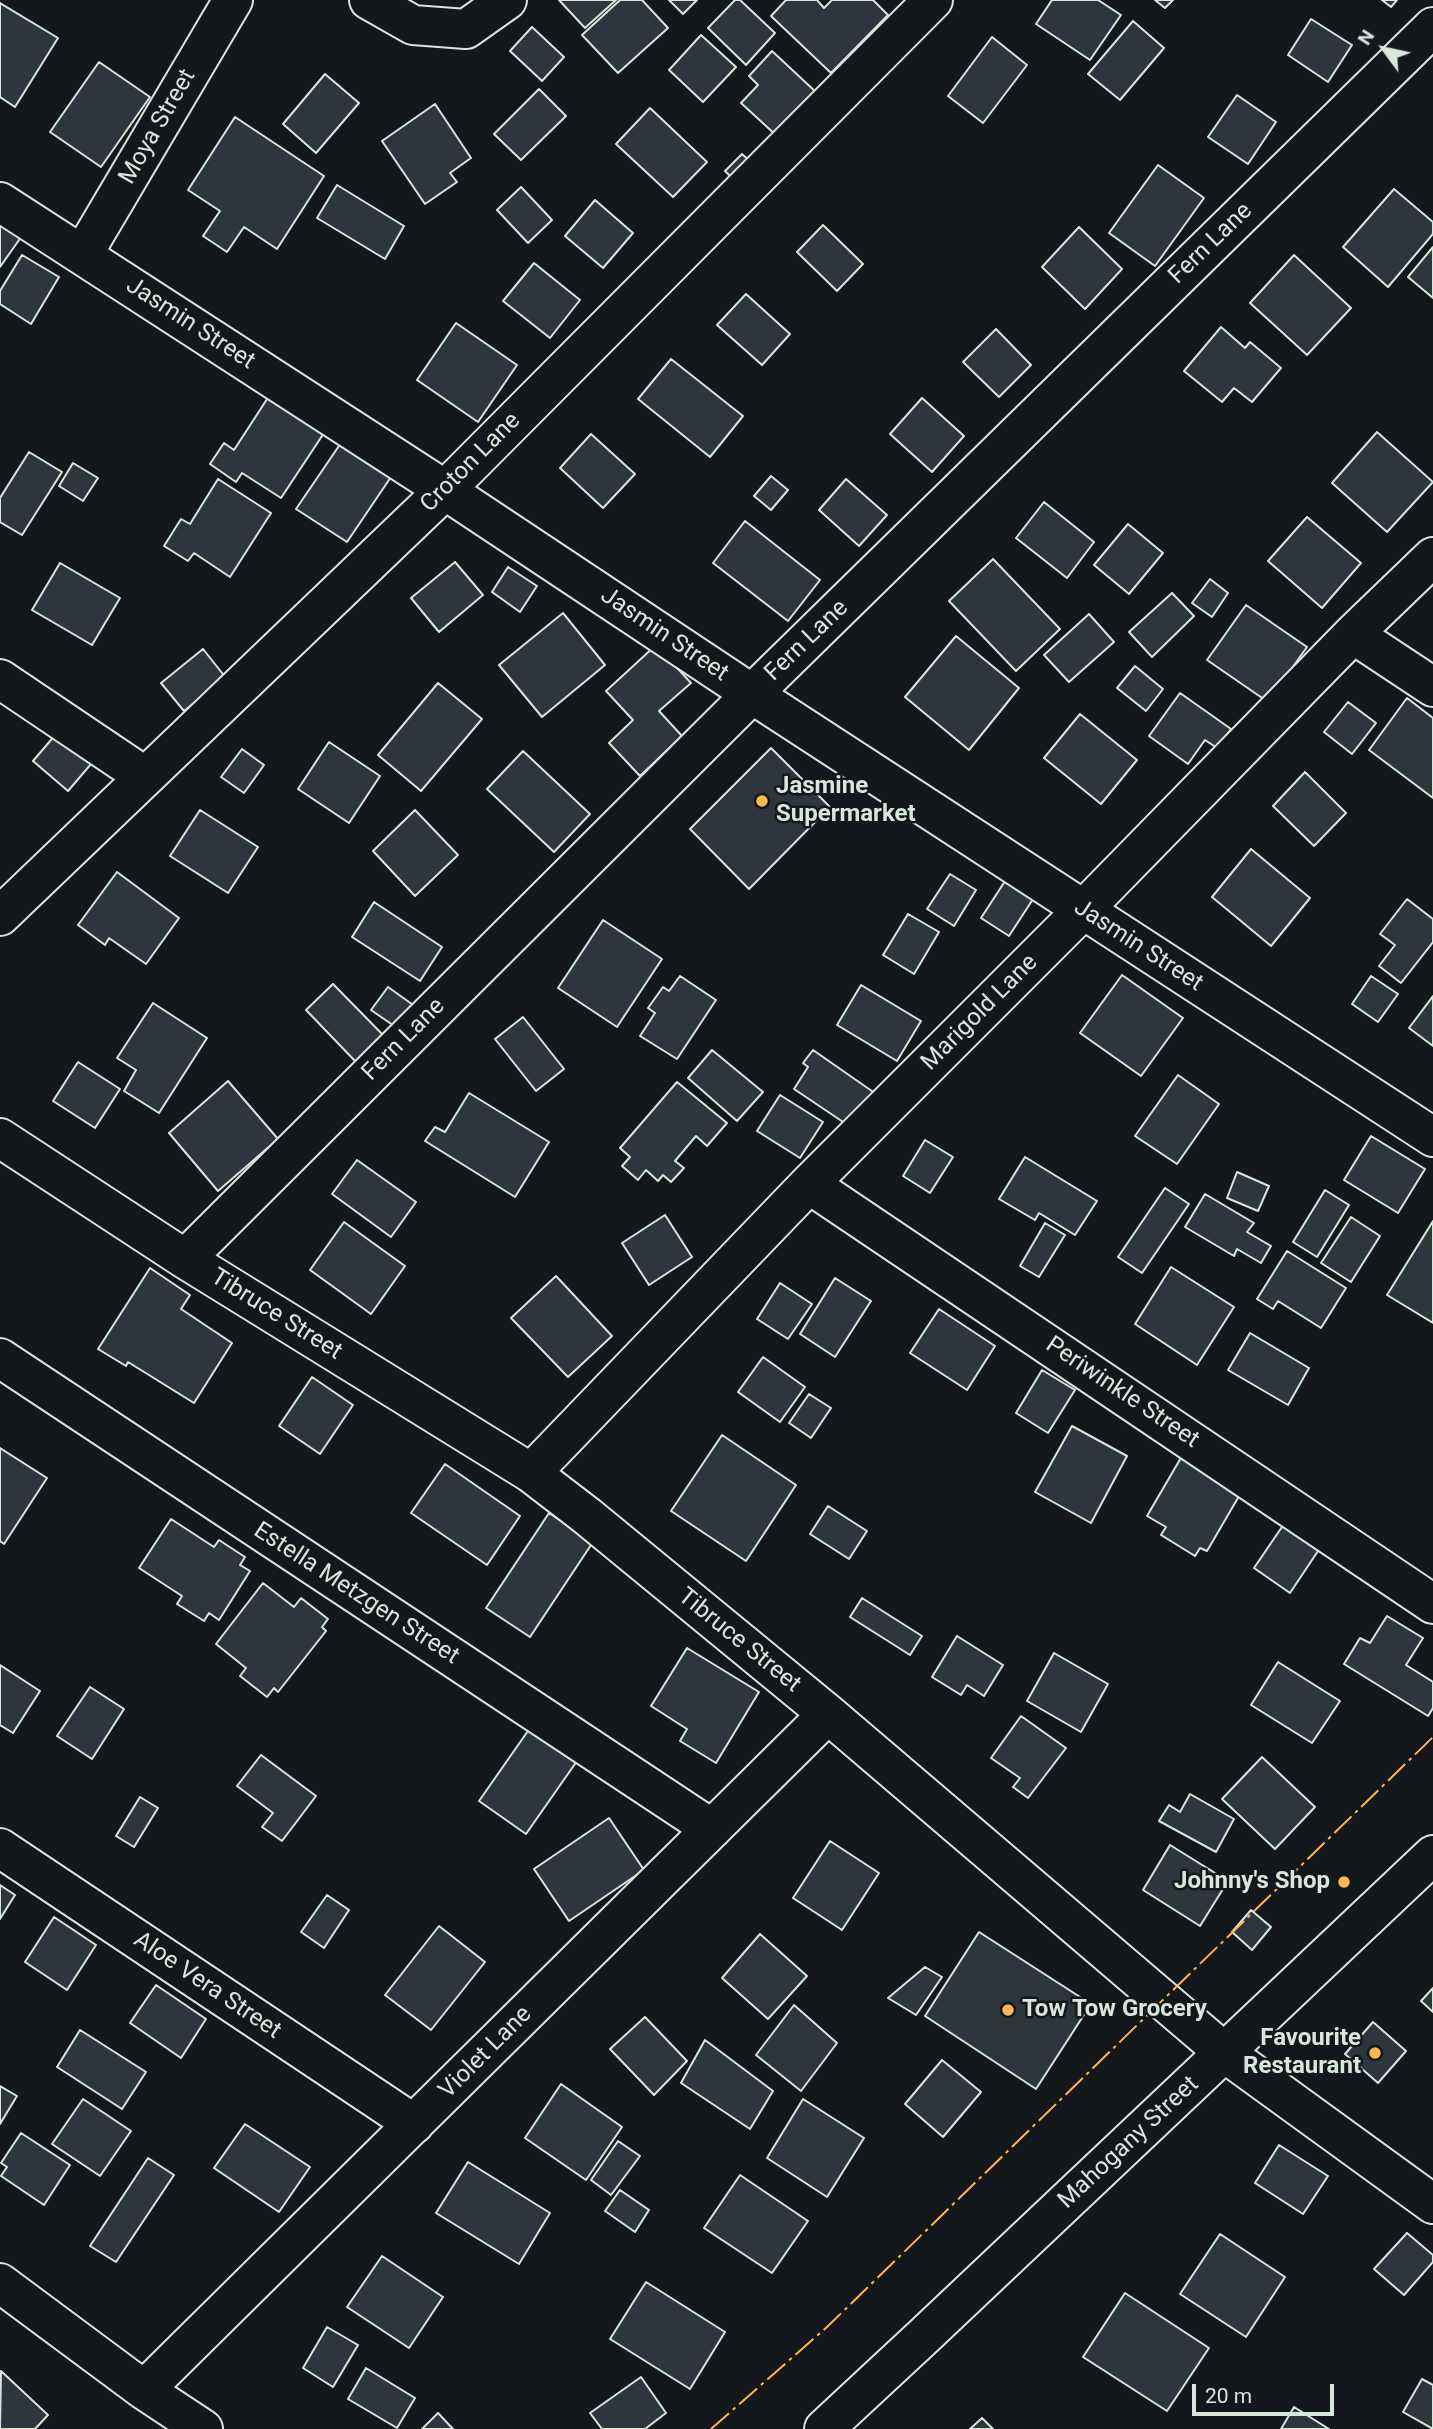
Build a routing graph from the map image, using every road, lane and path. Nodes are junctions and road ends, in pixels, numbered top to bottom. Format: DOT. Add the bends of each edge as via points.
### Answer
graph roads {
  1 [pos="233,0"];
  2 [pos="369,0"];
  3 [pos="507,0"];
  4 [pos="933,0"];
  5 [pos="1433,27"];
  6 [pos="0,202"];
  7 [pos="83,254"];
  8 [pos="445,490"];
  9 [pos="1433,557"];
  10 [pos="1353,634"];
  11 [pos="0,679"];
  12 [pos="1433,687"];
  13 [pos="752,694"];
  14 [pos="144,776"];
  15 [pos="1083,910"];
  16 [pos="0,916"];
  17 [pos="0,1138"];
  18 [pos="1433,1138"];
  19 [pos="809,1184"];
  20 [pos="185,1259"];
  21 [pos="0,1358"];
  22 [pos="531,1474"];
  23 [pos="1433,1604"];
  24 [pos="828,1714"];
  25 [pos="712,1829"];
  26 [pos="0,1848"];
  27 [pos="1433,1855"];
  28 [pos="1225,2053"];
  29 [pos="414,2124"];
  30 [pos="1433,2204"];
  31 [pos="0,2284"];
  32 [pos="144,2390"];
  33 [pos="203,2429"];
  34 [pos="824,2429"];
  1 -- 7 [label="street, Moya Street"];
  2 -- 3 [label="street" via="413,25 466,29"];
  4 -- 8 [label="street, Croton Lane"];
  5 -- 13 [label="street, Fern Lane"];
  6 -- 7 [label="street, Jasmin Street"];
  7 -- 8 [label="street, Jasmin Street"];
  8 -- 13 [label="street, Jasmin Street"];
  8 -- 14 [label="street, Croton Lane"];
  9 -- 10 [label="street, Marigold Lane"];
  10 -- 12 [label="street"];
  10 -- 15 [label="street, Marigold Lane"];
  11 -- 14 [label="street"];
  13 -- 15 [label="street, Jasmin Street"];
  13 -- 20 [label="street, Fern Lane"];
  14 -- 16 [label="street, Croton Lane"];
  15 -- 18 [label="street, Jasmin Street"];
  15 -- 19 [label="street, Marigold Lane"];
  17 -- 20 [label="street, Tibruce Street"];
  19 -- 22 [label="street, Marigold Lane"];
  19 -- 23 [label="street, Periwinkle Street"];
  20 -- 22 [label="street, Tibruce Street"];
  21 -- 25 [label="street, Estella Metzgen Street"];
  22 -- 24 [label="street, Tibruce Street"];
  24 -- 25 [label="street, Violet Lane"];
  24 -- 28 [label="street, Tibruce Street"];
  25 -- 29 [label="street, Violet Lane"];
  26 -- 29 [label="street, Aloe Vera Street"];
  27 -- 28 [label="street, Mahogany Street"];
  28 -- 30 [label="street, Tibruce Street"];
  28 -- 34 [label="street, Mahogany Street"];
  29 -- 32 [label="street, Violet Lane"];
  31 -- 32 [label="street"];
  32 -- 33 [label="street"];
}
